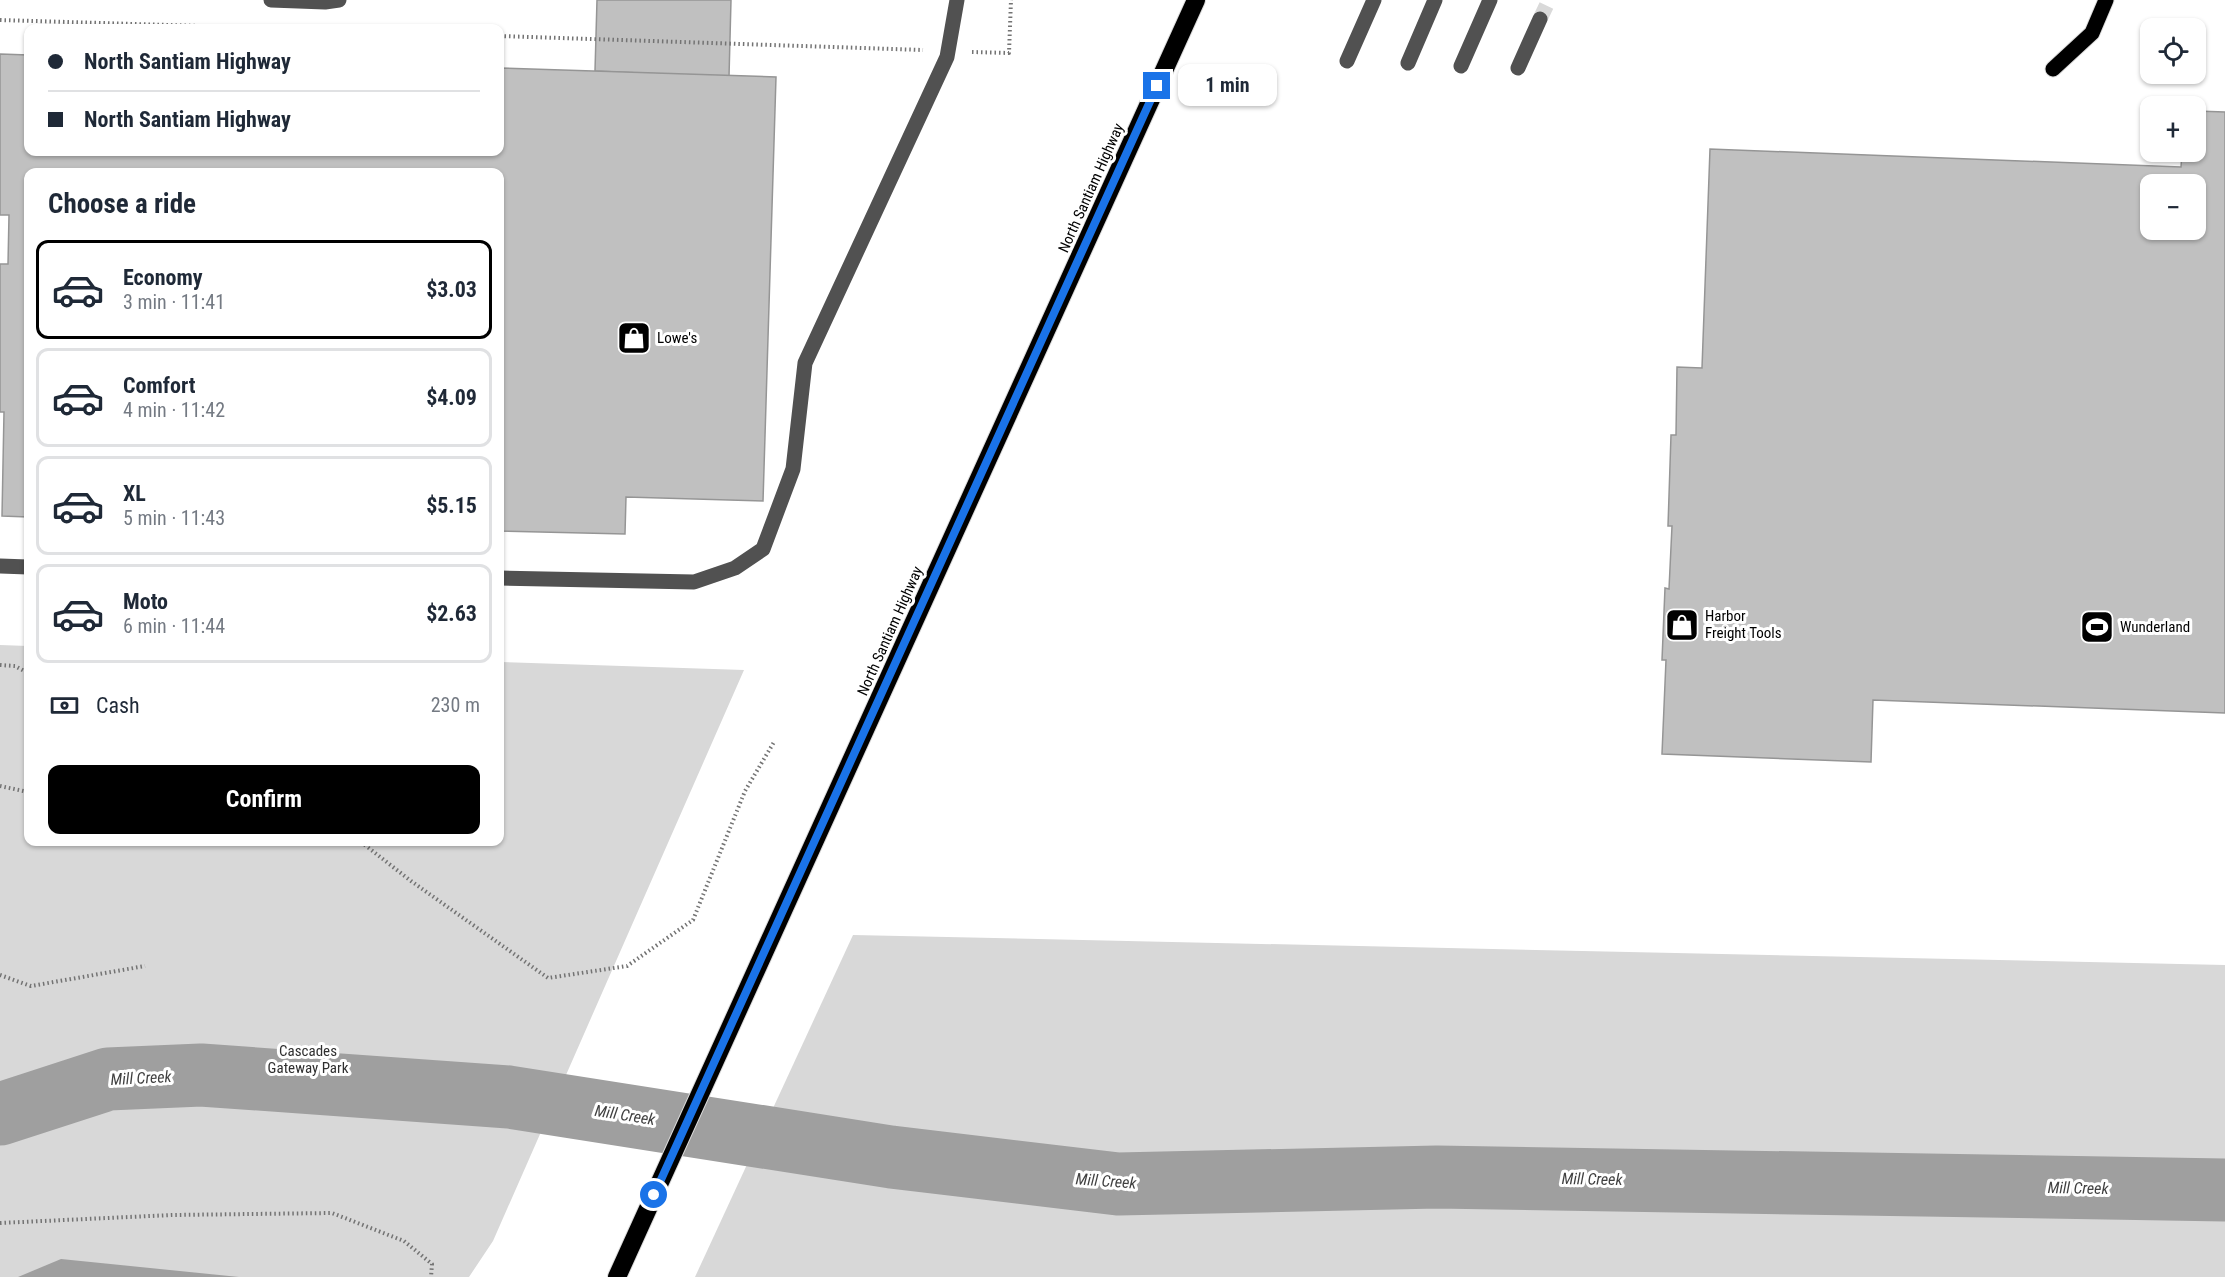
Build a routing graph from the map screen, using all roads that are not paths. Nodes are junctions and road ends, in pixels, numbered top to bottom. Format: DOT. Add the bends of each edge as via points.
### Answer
graph roads {
  1 [pos="270,0"];
  2 [pos="339,0"];
  3 [pos="957,0"];
  4 [pos="1196,0"];
  5 [pos="1374,0"];
  6 [pos="1435,0"];
  7 [pos="1490,0"];
  8 [pos="2106,0"];
  9 [pos="1540,19"];
  10 [pos="1347,61"];
  11 [pos="1408,63"];
  12 [pos="1461,66"];
  13 [pos="1518,68"];
  14 [pos="2053,69"];
  15 [pos="0,566"];
  16 [pos="24,567"];
  17 [pos="504,578"];
  18 [pos="617,1277"];
  1 -- 2 [label="lane"];
  3 -- 17 [label="lane" via="947,57 805,363 793,469 764,549 735,568 694,582"];
  4 -- 18 [label="highway, North Santiam Highway"];
  5 -- 10 [label="lane"];
  6 -- 11 [label="lane"];
  7 -- 12 [label="lane"];
  8 -- 14 [label="main road" via="2092,33"];
  9 -- 13 [label="lane"];
  15 -- 16 [label="lane"];
}
